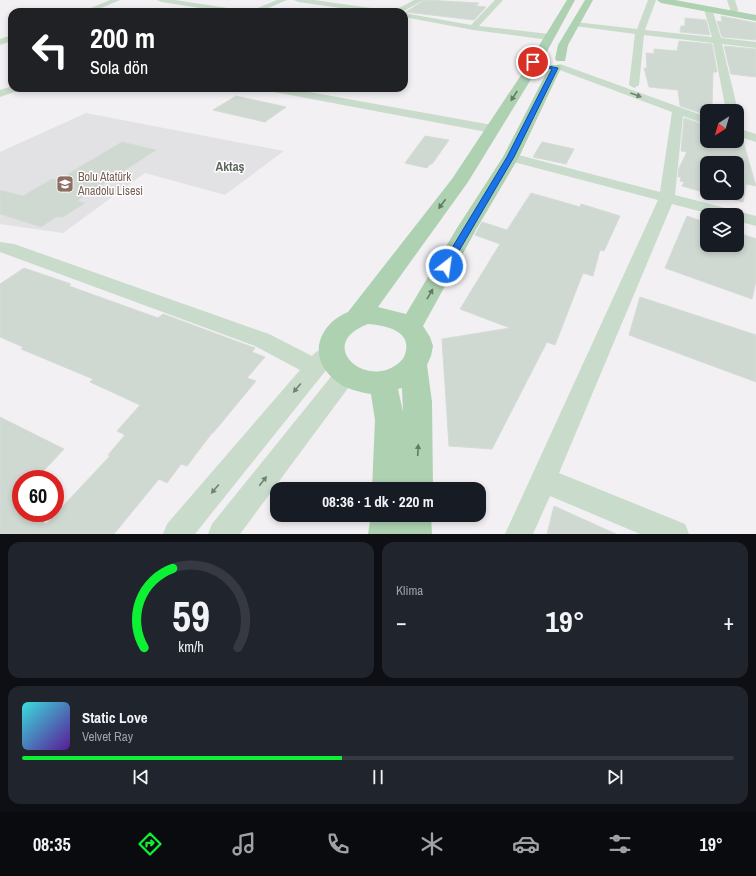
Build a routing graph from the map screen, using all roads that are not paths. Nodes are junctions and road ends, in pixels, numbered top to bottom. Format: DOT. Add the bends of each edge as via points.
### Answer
graph roads {
  1 [pos="116,0"];
  2 [pos="161,0"];
  3 [pos="283,0"];
  4 [pos="298,0"];
  5 [pos="420,0"];
  6 [pos="499,0"];
  7 [pos="571,0"];
  8 [pos="589,0"];
  9 [pos="652,0"];
  10 [pos="661,0"];
  11 [pos="677,0"];
  12 [pos="730,0"];
  13 [pos="95,8"];
  14 [pos="214,8"];
  15 [pos="262,8"];
  16 [pos="356,8"];
  17 [pos="404,8"];
  18 [pos="708,9"];
  19 [pos="734,10"];
  20 [pos="756,14"];
  21 [pos="408,16"];
  22 [pos="756,18"];
  23 [pos="575,24"];
  24 [pos="473,28"];
  25 [pos="640,31"];
  26 [pos="549,37"];
  27 [pos="716,40"];
  28 [pos="756,45"];
  29 [pos="536,60"];
  30 [pos="561,64"];
  31 [pos="634,85"];
  32 [pos="291,92"];
  33 [pos="730,104"];
  34 [pos="700,108"];
  35 [pos="678,111"];
  36 [pos="700,119"];
  37 [pos="744,123"];
  38 [pos="756,127"];
  39 [pos="492,128"];
  40 [pos="744,134"];
  41 [pos="756,138"];
  42 [pos="511,157"];
  43 [pos="667,198"];
  44 [pos="705,208"];
  45 [pos="744,218"];
  46 [pos="756,221"];
  47 [pos="3,250"];
  48 [pos="357,318"];
  49 [pos="410,328"];
  50 [pos="331,348"];
  51 [pos="414,365"];
  52 [pos="315,367"];
  53 [pos="346,374"];
  54 [pos="383,383"];
  55 [pos="543,480"];
  56 [pos="389,482"];
  57 [pos="416,482"];
  58 [pos="387,522"];
  59 [pos="414,522"];
  60 [pos="177,534"];
  61 [pos="222,534"];
  62 [pos="386,534"];
  63 [pos="414,534"];
  64 [pos="519,534"];
  65 [pos="675,534"];
  1 -- 13 [label="street"];
  2 -- 14 [label="street"];
  3 -- 15 [label="street"];
  4 -- 16 [label="street"];
  5 -- 17 [label="street"];
  6 -- 24 [label="street"];
  7 -- 26 [label="main road"];
  8 -- 23 [label="main road"];
  9 -- 25 [label="street"];
  10 -- 18 [label="main road"];
  11 -- 19 [label="main road"];
  12 -- 19 [label="street"];
  18 -- 22 [label="main road"];
  18 -- 27 [label="street"];
  19 -- 20 [label="main road"];
  21 -- 24 [label="street"];
  23 -- 25 [label="street"];
  23 -- 30 [label="main road" via="563,45"];
  24 -- 26 [label="street"];
  25 -- 27 [label="street"];
  25 -- 31 [label="street"];
  26 -- 29 [label="main road"];
  27 -- 28 [label="street"];
  27 -- 33 [label="street"];
  29 -- 30 [label="main road" via="542,66"];
  29 -- 39 [label="main road, one-way"];
  30 -- 31 [label="street"];
  30 -- 35 [label="street, one-way"];
  30 -- 42 [label="main road"];
  31 -- 34 [label="street"];
  32 -- 39 [label="street"];
  35 -- 36 [label="street"];
  35 -- 43 [label="street"];
  37 -- 38 [label="street"];
  39 -- 48 [label="main road, one-way" via="459,182"];
  40 -- 41 [label="street"];
  42 -- 43 [label="street"];
  49 -- 42 [label="main road, one-way"];
  43 -- 44 [label="street"];
  43 -- 55 [label="street"];
  45 -- 46 [label="street"];
  47 -- 52 [label="street" via="262,340"];
  48 -- 49 [label="main road" via="380,315 392,317"];
  48 -- 50 [label="main road" via="339,330 333,338"];
  49 -- 51 [label="main road" via="419,346 419,356"];
  50 -- 52 [label="street"];
  50 -- 53 [label="main road" via="337,367"];
  51 -- 54 [label="main road" via="407,373"];
  57 -- 51 [label="main road, one-way" via="418,402"];
  52 -- 60 [label="street, one-way"];
  53 -- 54 [label="main road" via="357,380"];
  61 -- 53 [label="street, one-way"];
  54 -- 56 [label="main road" via="390,420"];
  55 -- 64 [label="street"];
  55 -- 65 [label="street"];
  58 -- 62 [label="main road"];
  59 -- 63 [label="main road"];
}
